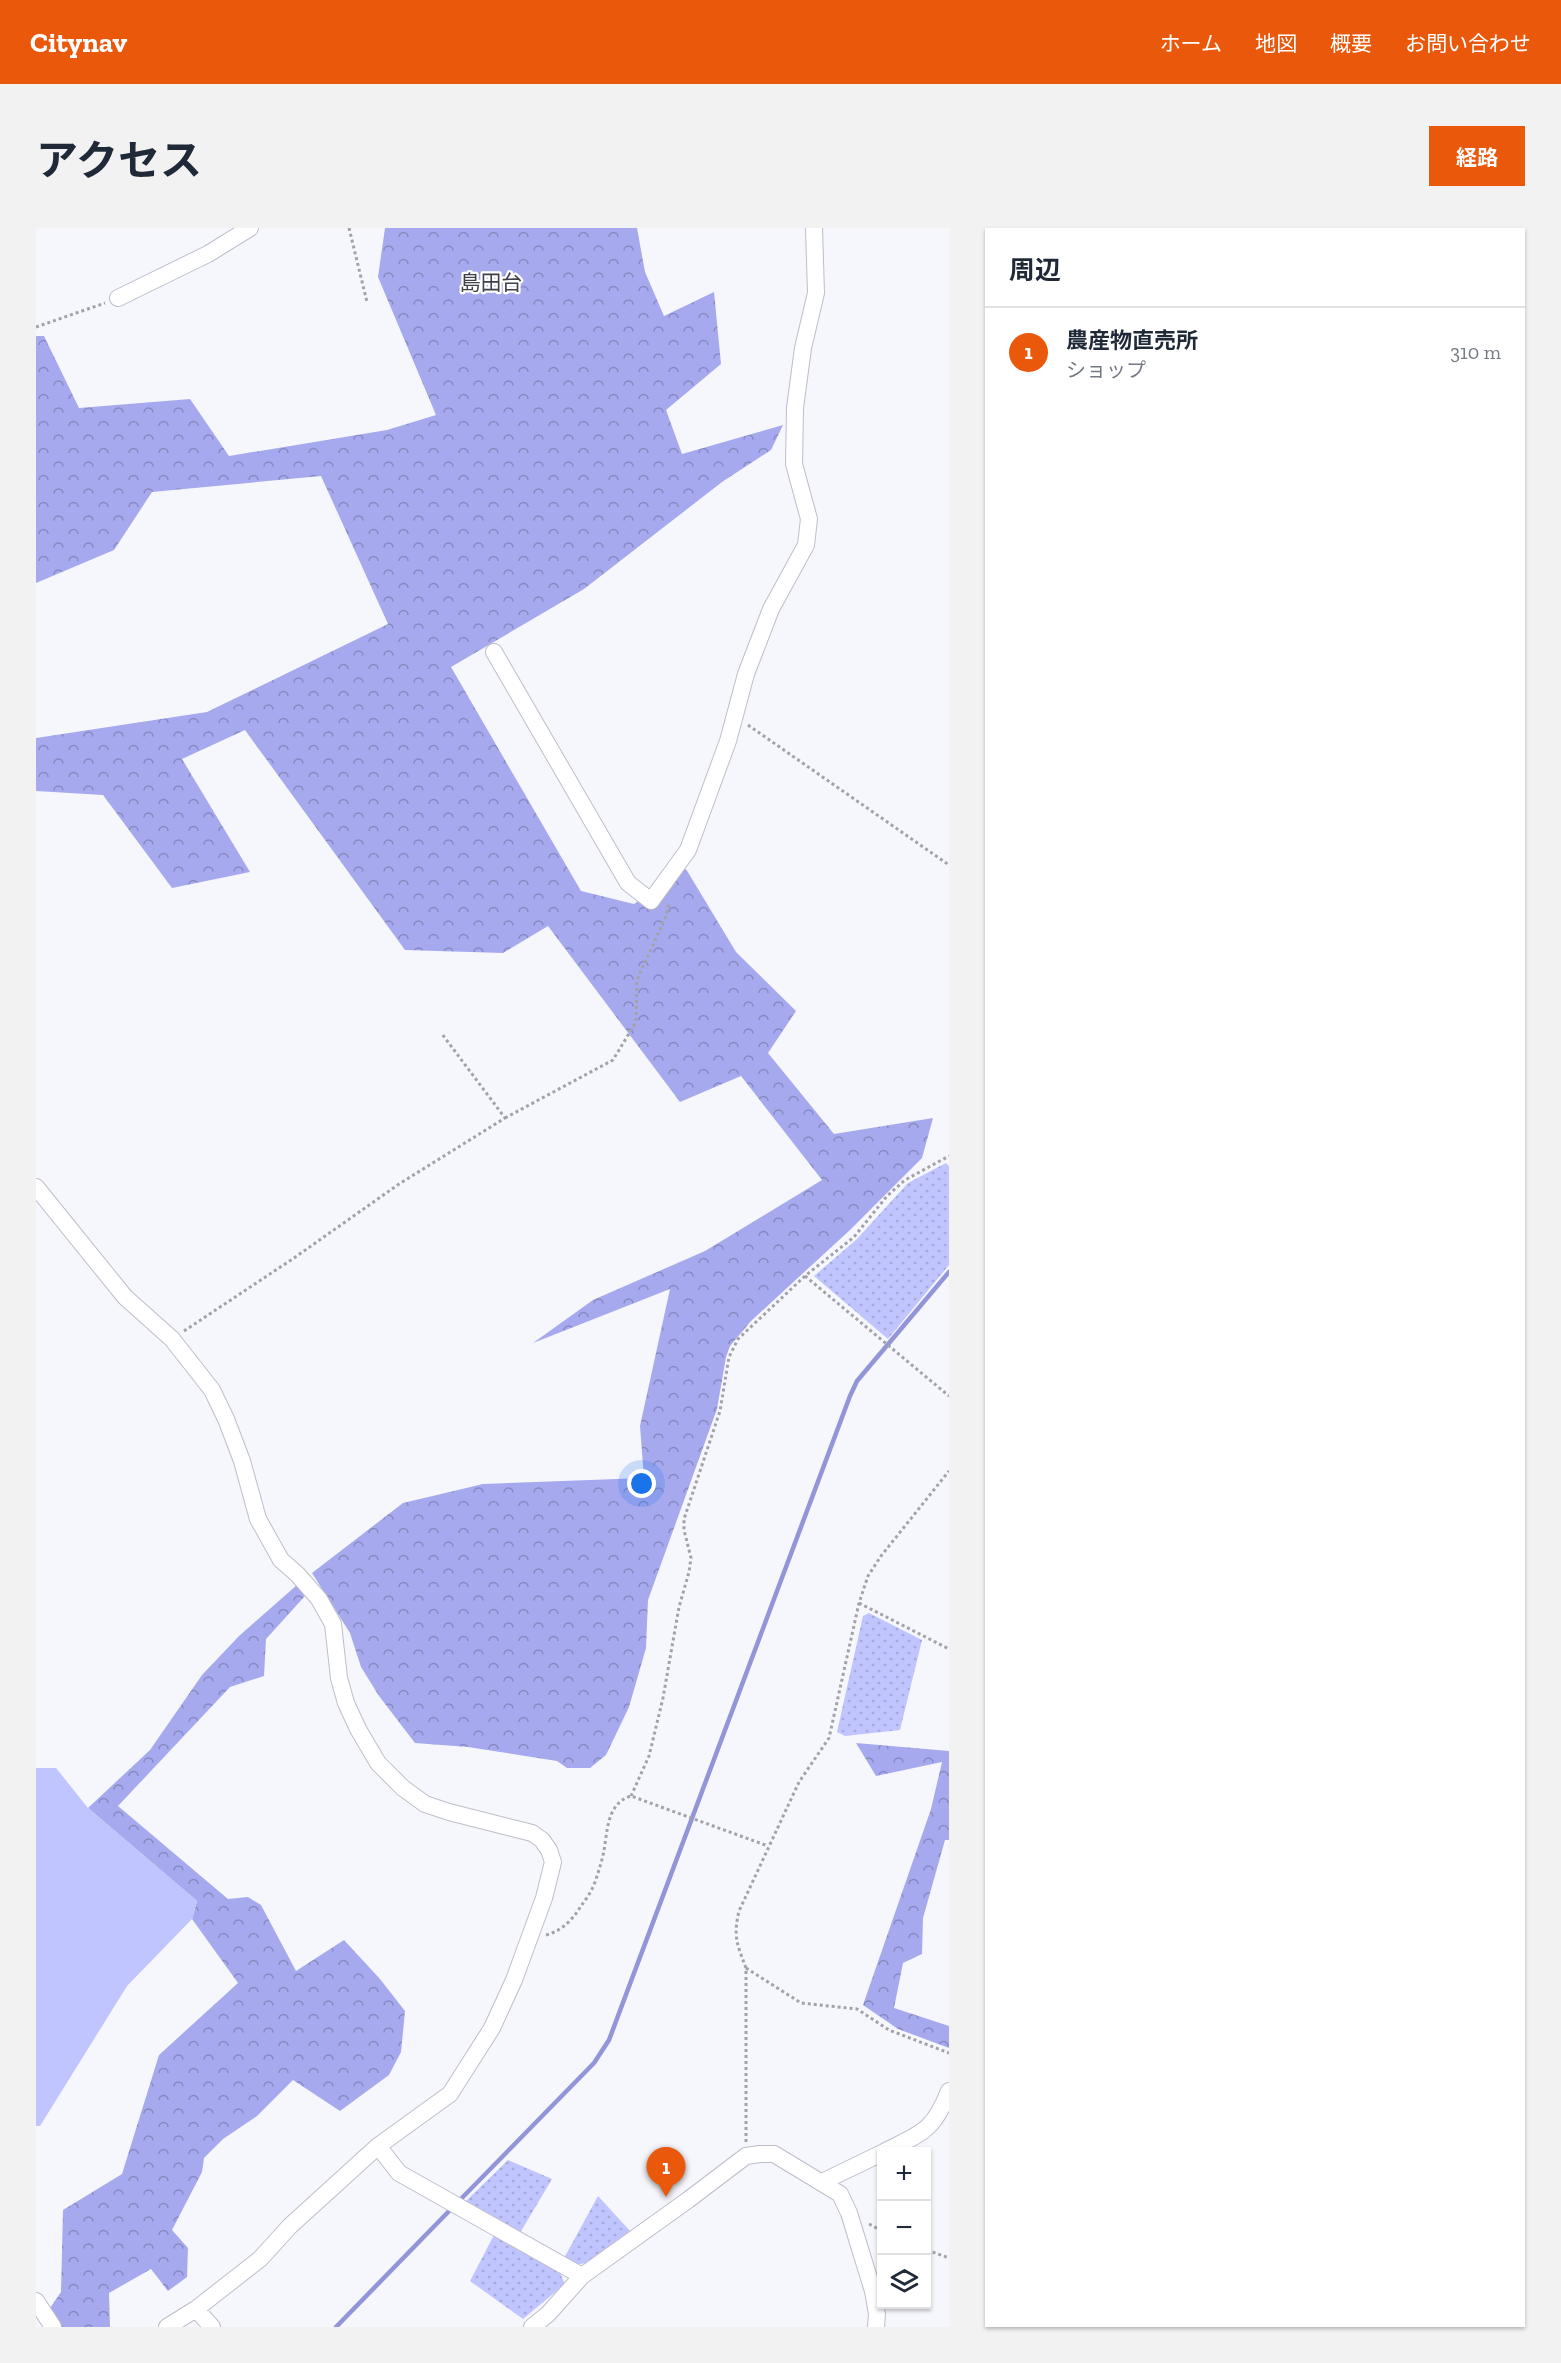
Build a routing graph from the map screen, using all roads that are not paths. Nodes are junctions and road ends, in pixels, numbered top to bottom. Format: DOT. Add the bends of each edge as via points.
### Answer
graph roads {
  1 [pos="250,228"];
  2 [pos="814,228"];
  3 [pos="118,298"];
  4 [pos="494,652"];
  5 [pos="36,1187"];
  6 [pos="949,2091"];
  7 [pos="378,2146"];
  8 [pos="893,2147"];
  9 [pos="877,2155"];
  10 [pos="822,2182"];
  11 [pos="582,2276"];
  12 [pos="36,2301"];
  13 [pos="196,2309"];
  14 [pos="53,2327"];
  15 [pos="167,2327"];
  16 [pos="212,2327"];
  17 [pos="532,2327"];
  18 [pos="876,2327"];
  1 -- 3 [label="street" via="208,254"];
  2 -- 4 [label="street" via="816,293 795,408 794,464 809,519 806,545 771,609 688,850 651,901 628,882"];
  5 -- 7 [label="street" via="125,1297 172,1339 212,1390 242,1461 258,1519 281,1560 319,1599 333,1624 346,1703 378,1763 425,1804 532,1833 549,1850 552,1862 544,1898 492,2028 450,2094"];
  6 -- 8 [label="street" via="940,2113 926,2131"];
  7 -- 11 [label="street" via="399,2173"];
  7 -- 13 [label="street" via="260,2259"];
  9 -- 10 [label="street"];
  10 -- 11 [label="street" via="774,2154 746,2156"];
  10 -- 18 [label="street" via="840,2194 849,2213 873,2291"];
  11 -- 17 [label="street"];
  12 -- 14 [label="street"];
  13 -- 15 [label="street"];
  13 -- 16 [label="street"];
}
